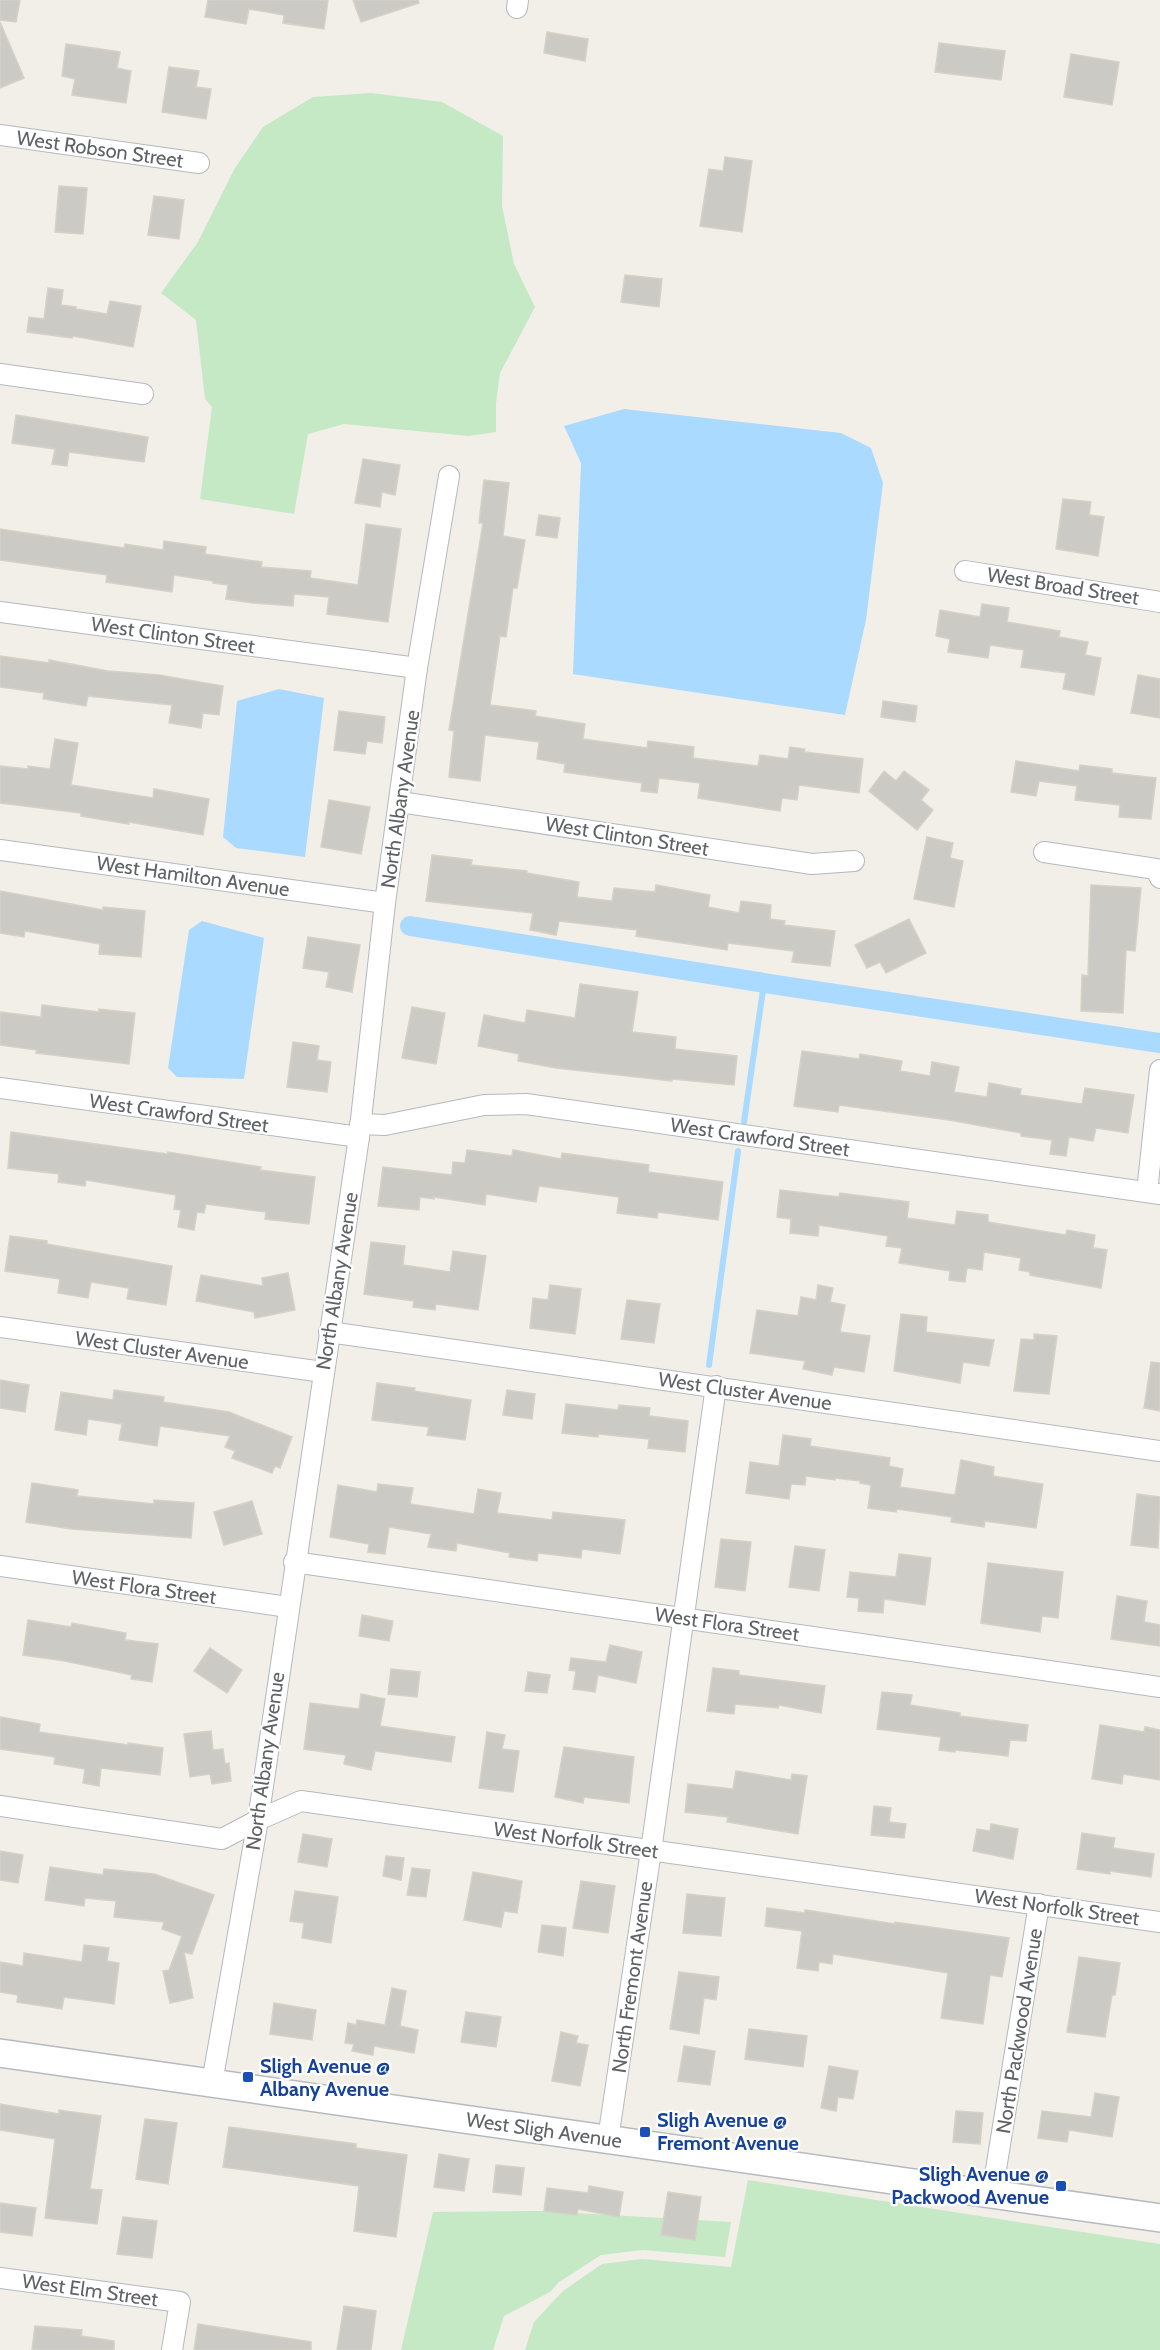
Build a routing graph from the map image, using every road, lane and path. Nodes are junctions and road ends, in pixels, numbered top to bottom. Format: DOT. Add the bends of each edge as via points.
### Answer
graph roads {
  1 [pos="0,135"];
  2 [pos="199,164"];
  3 [pos="0,374"];
  4 [pos="143,394"];
  5 [pos="449,476"];
  6 [pos="965,571"];
  7 [pos="1160,602"];
  8 [pos="0,612"];
  9 [pos="417,668"];
  10 [pos="400,802"];
  11 [pos="0,850"];
  12 [pos="1044,852"];
  13 [pos="854,861"];
  14 [pos="1160,878"];
  15 [pos="385,903"];
  16 [pos="1160,1070"];
  17 [pos="0,1088"];
  18 [pos="360,1131"];
  19 [pos="1153,1193"];
  20 [pos="0,1327"];
  21 [pos="329,1332"];
  22 [pos="323,1372"];
  23 [pos="716,1386"];
  24 [pos="1160,1451"];
  25 [pos="294,1562"];
  26 [pos="0,1566"];
  27 [pos="288,1607"];
  28 [pos="683,1617"];
  29 [pos="1160,1687"];
  30 [pos="0,1806"];
  31 [pos="258,1820"];
  32 [pos="651,1851"];
  33 [pos="1039,1904"];
  34 [pos="1160,1922"];
  35 [pos="0,2053"];
  36 [pos="212,2083"];
  37 [pos="608,2139"];
  38 [pos="992,2194"];
  39 [pos="1160,2218"];
  40 [pos="0,2278"];
  41 [pos="172,2350"];
  1 -- 2 [label="street, West Robson Street"];
  3 -- 4 [label="street"];
  5 -- 9 [label="street, North Albany Avenue"];
  6 -- 7 [label="street, West Broad Street"];
  8 -- 9 [label="street, West Clinton Street"];
  9 -- 10 [label="street, North Albany Avenue"];
  10 -- 13 [label="street, West Clinton Street" via="812,864"];
  10 -- 15 [label="street, North Albany Avenue"];
  11 -- 15 [label="street, West Hamilton Avenue"];
  12 -- 14 [label="street" via="1156,869"];
  15 -- 18 [label="street, North Albany Avenue"];
  16 -- 19 [label="street"];
  17 -- 18 [label="street, West Crawford Street"];
  18 -- 19 [label="street, West Crawford Street" via="484,1105 526,1104"];
  18 -- 21 [label="street, North Albany Avenue"];
  20 -- 22 [label="street, West Cluster Avenue"];
  21 -- 22 [label="street, North Albany Avenue"];
  21 -- 23 [label="street, West Cluster Avenue"];
  22 -- 25 [label="street, North Albany Avenue"];
  23 -- 24 [label="street, West Cluster Avenue"];
  23 -- 28 [label="street, North Fremont Avenue"];
  25 -- 27 [label="street, North Albany Avenue"];
  25 -- 28 [label="street, West Flora Street"];
  26 -- 27 [label="street, West Flora Street"];
  27 -- 31 [label="street, North Albany Avenue"];
  28 -- 29 [label="street, West Flora Street"];
  28 -- 32 [label="street, North Fremont Avenue"];
  30 -- 31 [label="street, West Norfolk Street" via="222,1839"];
  31 -- 32 [label="street, West Norfolk Street" via="301,1801"];
  31 -- 36 [label="street, North Albany Avenue"];
  32 -- 33 [label="street, West Norfolk Street"];
  32 -- 37 [label="street, North Fremont Avenue"];
  33 -- 34 [label="street, West Norfolk Street"];
  33 -- 38 [label="street, North Packwood Avenue"];
  35 -- 36 [label="main road, West Sligh Avenue"];
  36 -- 37 [label="main road, West Sligh Avenue"];
  37 -- 38 [label="main road, West Sligh Avenue"];
  38 -- 39 [label="main road, West Sligh Avenue"];
  40 -- 41 [label="street, West Elm Street" via="180,2302"];
}
